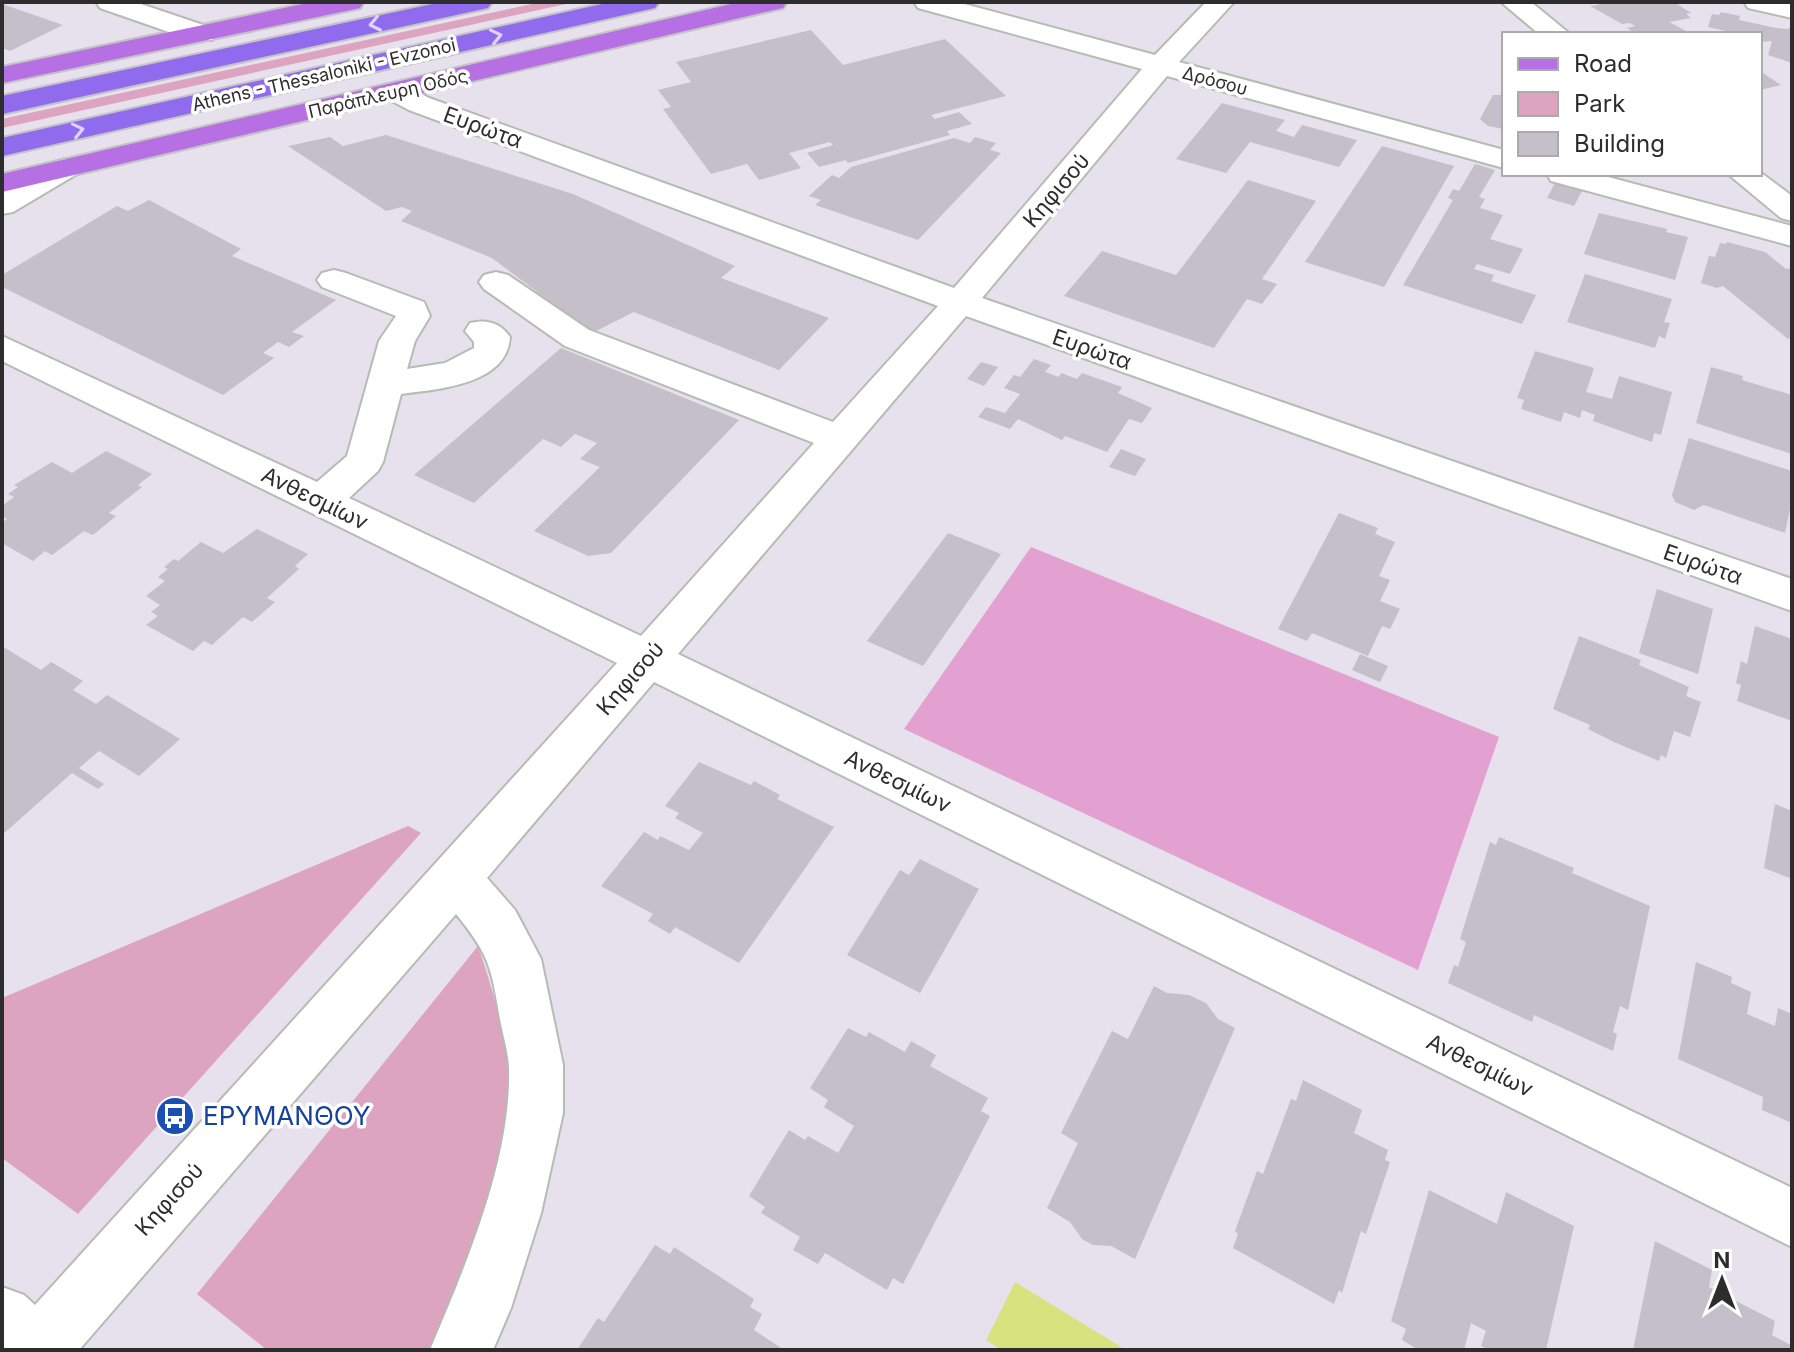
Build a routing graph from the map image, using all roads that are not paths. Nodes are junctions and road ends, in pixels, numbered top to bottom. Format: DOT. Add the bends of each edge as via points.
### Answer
graph roads {
  1 [pos="109,2"];
  2 [pos="351,2"];
  3 [pos="479,2"];
  4 [pos="646,2"];
  5 [pos="774,2"];
  6 [pos="927,2"];
  7 [pos="1221,2"];
  8 [pos="1514,2"];
  9 [pos="1553,32"];
  10 [pos="202,34"];
  11 [pos="1160,66"];
  12 [pos="2,75"];
  13 [pos="396,92"];
  14 [pos="2,105"];
  15 [pos="2,147"];
  16 [pos="1502,158"];
  17 [pos="66,168"];
  18 [pos="1569,176"];
  19 [pos="1746,176"];
  20 [pos="2,183"];
  21 [pos="2,205"];
  22 [pos="1792,211"];
  23 [pos="1792,236"];
  24 [pos="334,280"];
  25 [pos="496,282"];
  26 [pos="960,302"];
  27 [pos="482,331"];
  28 [pos="2,347"];
  29 [pos="386,384"];
  30 [pos="840,439"];
  31 [pos="321,501"];
  32 [pos="1792,595"];
  33 [pos="646,658"];
  34 [pos="456,878"];
  35 [pos="1792,1218"];
  36 [pos="32,1343"];
  37 [pos="461,1350"];
  1 -- 10 [label="street"];
  2 -- 10 [label="main road"];
  3 -- 14 [label="highway, Athens - Thessaloniki - Evzonoi, one-way"];
  15 -- 4 [label="highway, Athens - Thessaloniki - Evzonoi, one-way"];
  5 -- 13 [label="main road, Παράπλευρη Οδός"];
  6 -- 11 [label="street, Δρόσου"];
  7 -- 11 [label="street, Κηφισού"];
  8 -- 9 [label="street"];
  10 -- 12 [label="main road"];
  11 -- 16 [label="street, Δρόσου"];
  11 -- 26 [label="street, Κηφισού"];
  13 -- 17 [label="main road, Παράπλευρη Οδός"];
  13 -- 26 [label="street, Ευρώτα"];
  17 -- 20 [label="main road, Παράπλευρη Οδός"];
  17 -- 21 [label="street"];
  18 -- 23 [label="street"];
  19 -- 22 [label="street"];
  24 -- 29 [label="street" via="412,310"];
  25 -- 30 [label="street" via="577,338"];
  26 -- 30 [label="street, Κηφισού"];
  26 -- 32 [label="street, Ευρώτα"];
  27 -- 29 [label="street" via="494,345 478,363 453,373"];
  28 -- 31 [label="street, Ανθεσμίων"];
  29 -- 31 [label="street" via="364,462"];
  30 -- 33 [label="street, Κηφισού"];
  31 -- 33 [label="street, Ανθεσμίων"];
  33 -- 34 [label="street, Κηφισού"];
  33 -- 35 [label="street, Ανθεσμίων"];
  34 -- 36 [label="street, Κηφισού"];
  34 -- 37 [label="street" via="497,926 515,959 536,1065 535,1113 512,1213 481,1308"];
}
